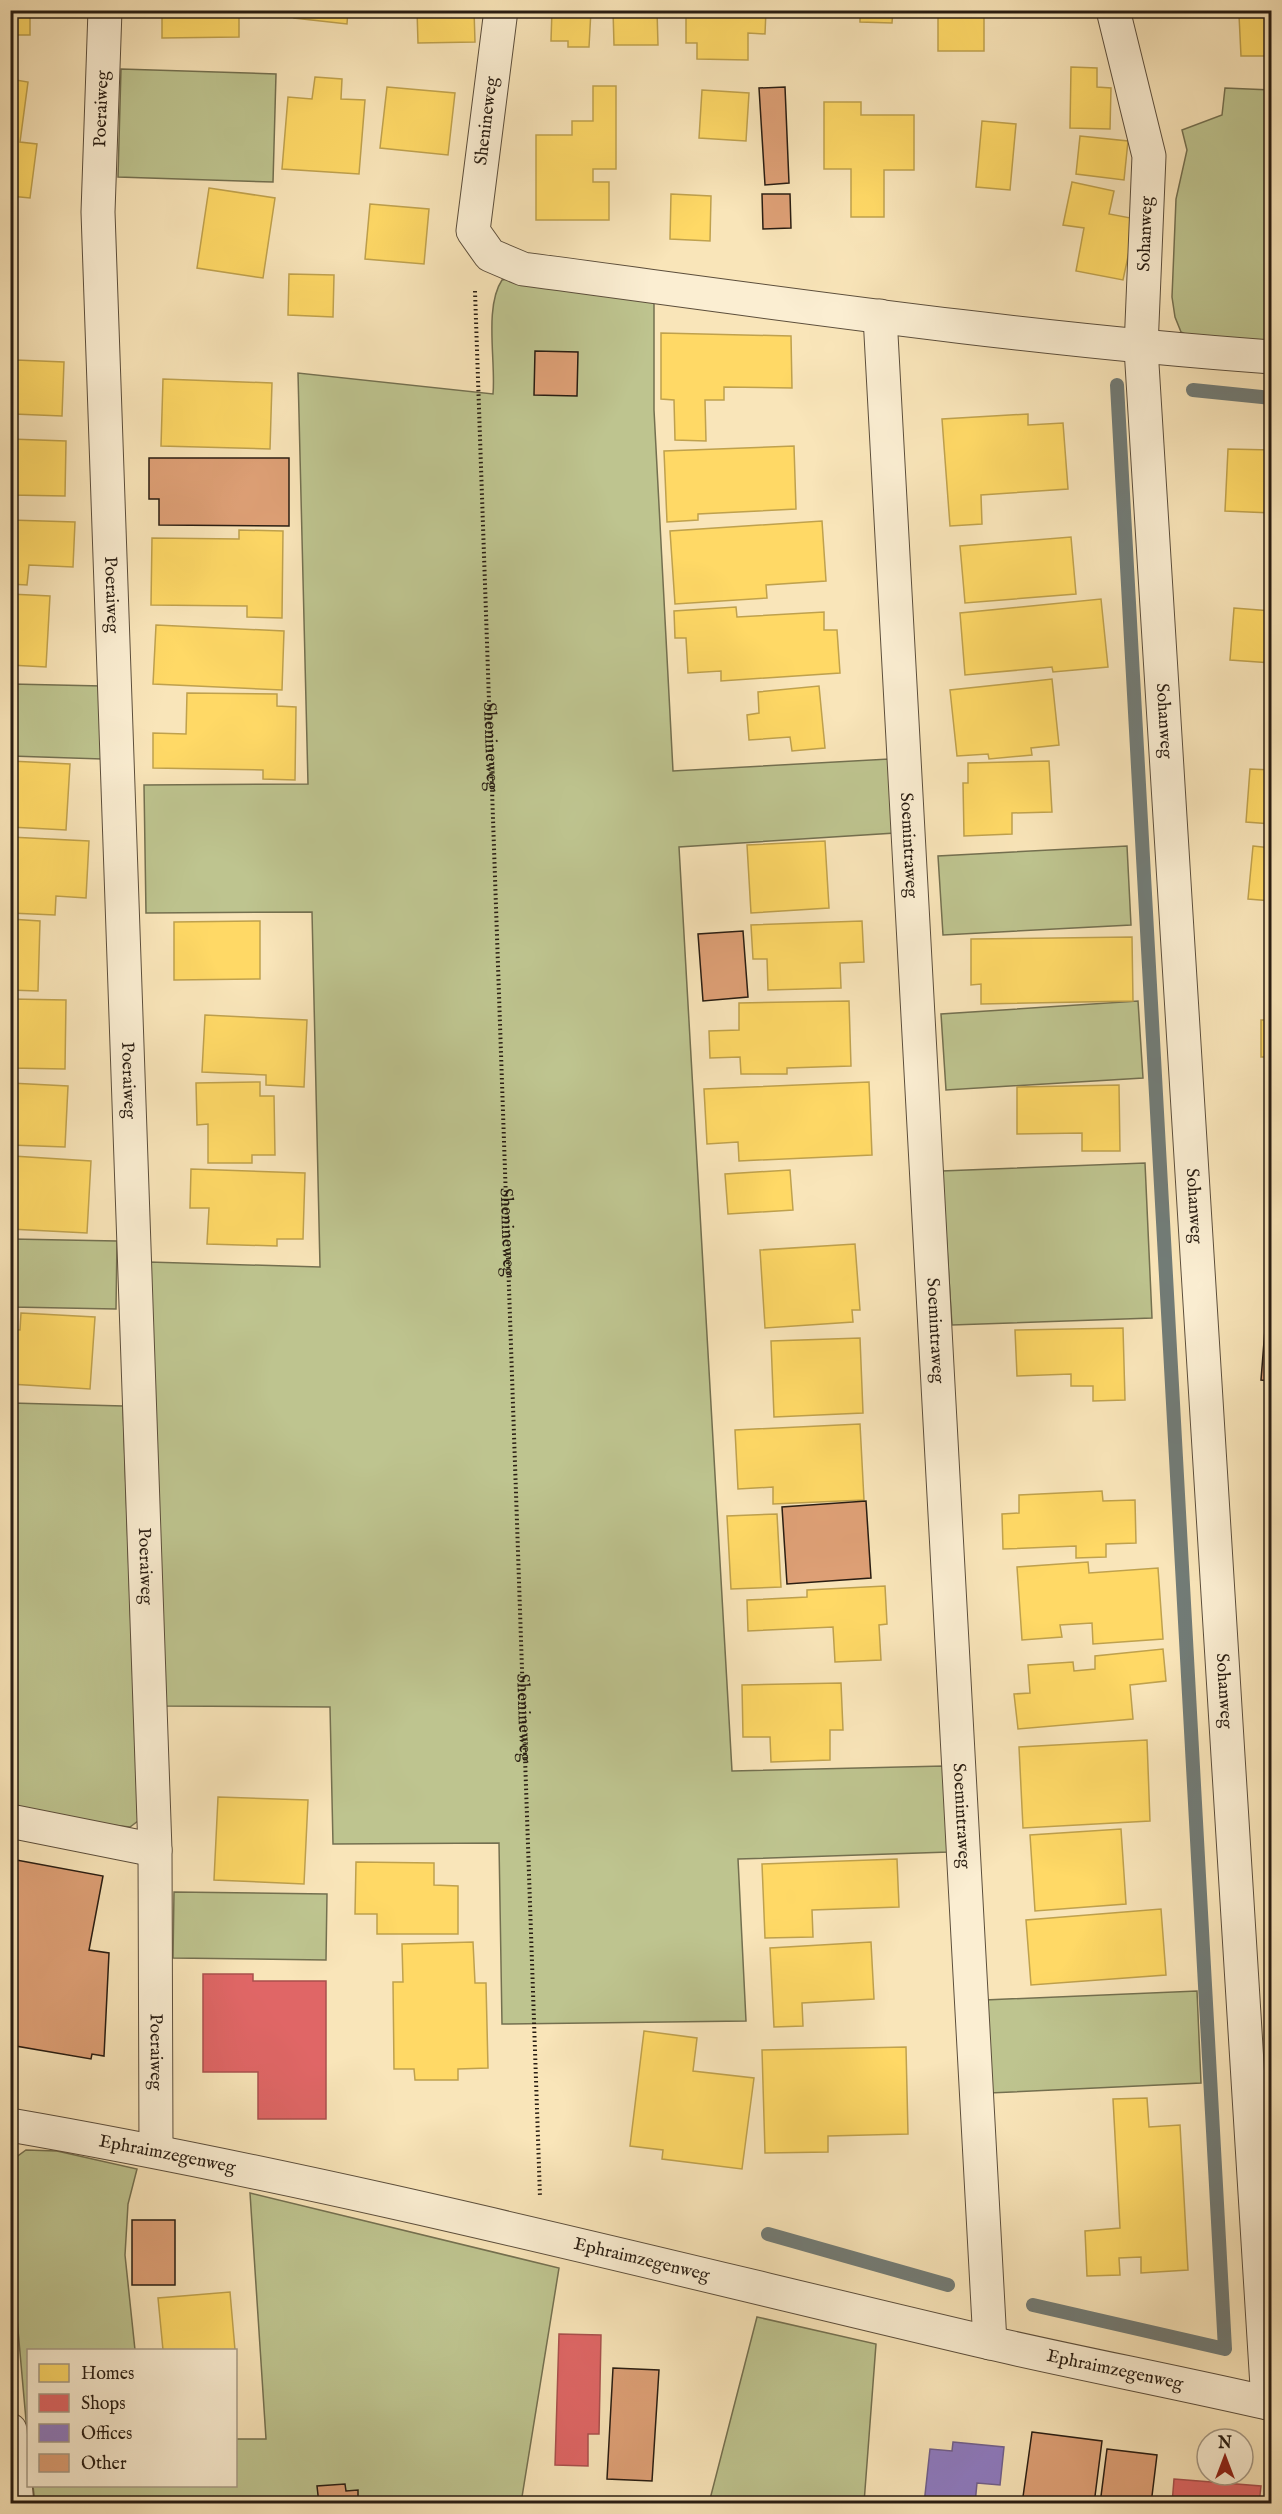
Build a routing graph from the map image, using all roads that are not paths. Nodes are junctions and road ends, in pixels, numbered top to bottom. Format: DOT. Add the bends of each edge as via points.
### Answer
graph roads {
  1 [pos="105,10"];
  2 [pos="501,10"];
  3 [pos="1113,10"];
  4 [pos="880,316"];
  5 [pos="1142,348"];
  6 [pos="1272,357"];
  7 [pos="10,1821"];
  8 [pos="154,1850"];
  9 [pos="10,2125"];
  10 [pos="156,2150"];
  11 [pos="990,2343"];
  12 [pos="1270,2403"];
  13 [pos="10,2430"];
  14 [pos="17,2504"];
  1 -- 8 [label="street, Poeraiweg" via="98,212"];
  2 -- 4 [label="street, Shenineweg" via="473,231 490,255 524,269"];
  3 -- 5 [label="street, Sohanweg" via="1149,156"];
  4 -- 5 [label="street"];
  4 -- 11 [label="street, Soemintraweg"];
  5 -- 6 [label="street"];
  5 -- 12 [label="street, Sohanweg"];
  7 -- 8 [label="street"];
  8 -- 10 [label="street, Poeraiweg"];
  9 -- 10 [label="street, Ephraimzegenweg"];
  10 -- 11 [label="street, Ephraimzegenweg" via="542,2235"];
  11 -- 12 [label="street, Ephraimzegenweg"];
  13 -- 14 [label="street"];
}
